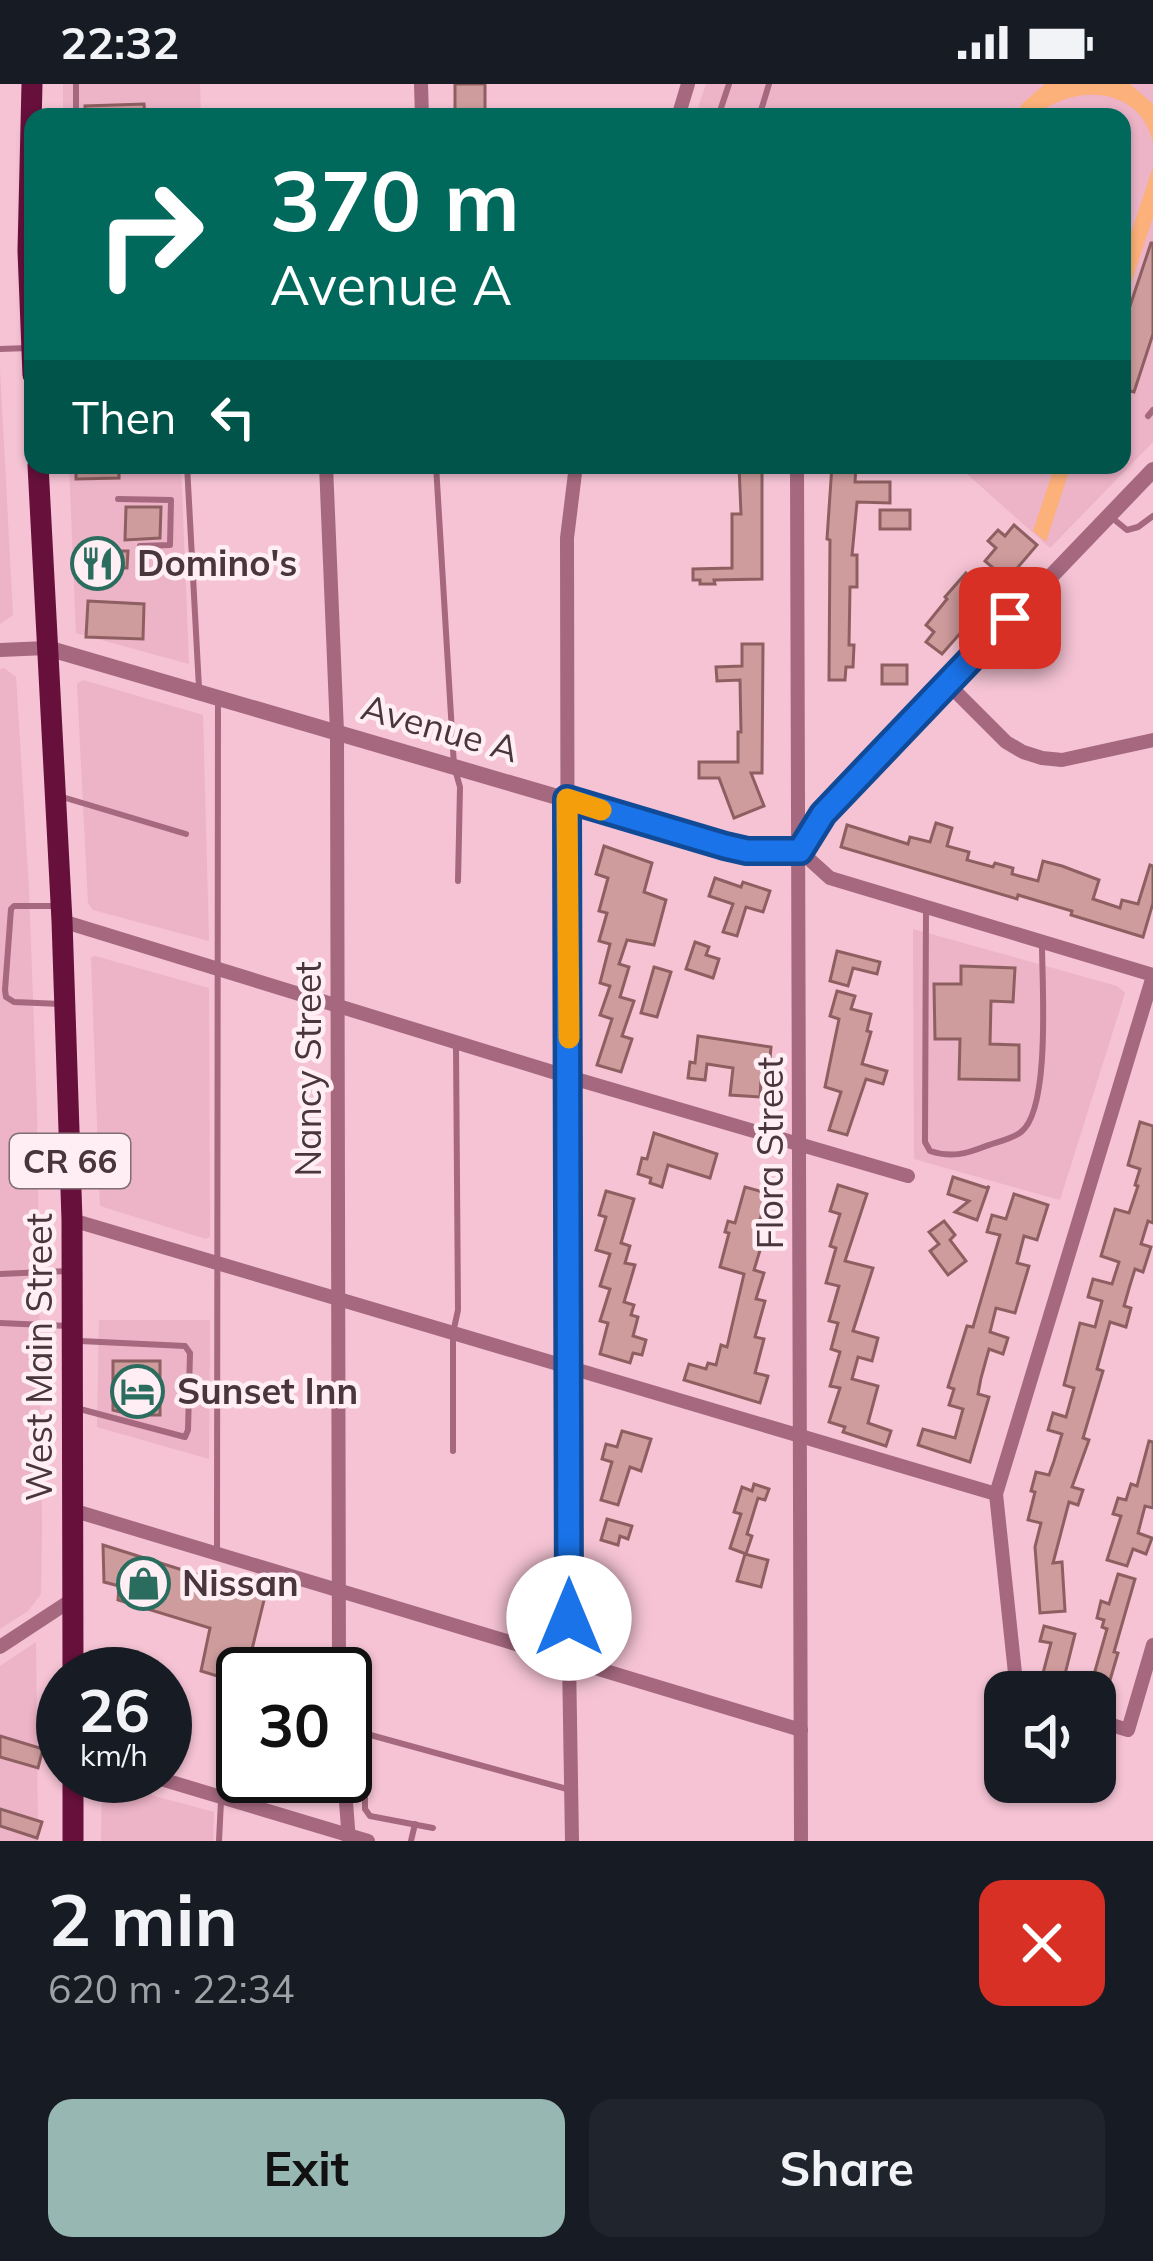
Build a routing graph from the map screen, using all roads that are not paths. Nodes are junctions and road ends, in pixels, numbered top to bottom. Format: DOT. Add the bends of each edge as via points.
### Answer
graph roads {
  1 [pos="1153,470"];
  2 [pos="38,474"];
  3 [pos="187,474"];
  4 [pos="326,474"];
  5 [pos="437,474"];
  6 [pos="575,474"];
  7 [pos="797,474"];
  8 [pos="118,499"];
  9 [pos="1109,515"];
  10 [pos="1153,516"];
  11 [pos="140,545"];
  12 [pos="47,648"];
  13 [pos="0,650"];
  14 [pos="947,683"];
  15 [pos="199,692"];
  16 [pos="218,698"];
  17 [pos="338,733"];
  18 [pos="1153,740"];
  19 [pos="454,766"];
  20 [pos="55,795"];
  21 [pos="567,799"];
  22 [pos="186,834"];
  23 [pos="800,851"];
  24 [pos="458,881"];
  25 [pos="926,907"];
  26 [pos="61,914"];
  27 [pos="1042,942"];
  28 [pos="219,969"];
  29 [pos="1153,976"];
  30 [pos="64,1004"];
  31 [pos="338,1005"];
  32 [pos="456,1042"];
  33 [pos="569,1077"];
  34 [pos="799,1145"];
  35 [pos="908,1176"];
  36 [pos="72,1220"];
  37 [pos="218,1263"];
  38 [pos="72,1271"];
  39 [pos="0,1274"];
  40 [pos="338,1298"];
  41 [pos="0,1323"];
  42 [pos="72,1333"];
  43 [pos="453,1333"];
  44 [pos="570,1368"];
  45 [pos="72,1408"];
  46 [pos="802,1436"];
  47 [pos="453,1451"];
  48 [pos="996,1494"];
  49 [pos="72,1510"];
  50 [pos="217,1554"];
  51 [pos="339,1591"];
  52 [pos="73,1599"];
  53 [pos="1153,1646"];
  54 [pos="0,1647"];
  55 [pos="73,1647"];
  56 [pos="339,1647"];
  57 [pos="569,1659"];
  58 [pos="1015,1671"];
  59 [pos="1116,1726"];
  60 [pos="801,1730"];
  61 [pos="372,1736"];
  62 [pos="571,1790"];
  63 [pos="73,1803"];
  64 [pos="221,1803"];
  65 [pos="240,1803"];
  66 [pos="346,1803"];
  67 [pos="365,1803"];
  68 [pos="415,1824"];
  69 [pos="433,1828"];
  70 [pos="349,1838"];
  71 [pos="73,1841"];
  72 [pos="219,1841"];
  73 [pos="368,1841"];
  74 [pos="411,1841"];
  75 [pos="572,1841"];
  76 [pos="801,1841"];
  1 -- 9 [label="street"];
  2 -- 12 [label="main road, West Main Street / CR 66"];
  3 -- 15 [label="lane"];
  4 -- 17 [label="street, Nancy Street"];
  5 -- 19 [label="lane"];
  6 -- 21 [label="street" via="567,538"];
  7 -- 23 [label="street, Flora Street"];
  8 -- 11 [label="lane" via="171,500 170,545"];
  9 -- 10 [label="lane" via="1127,530"];
  9 -- 14 [label="street"];
  12 -- 13 [label="street"];
  12 -- 15 [label="street, Avenue A"];
  12 -- 20 [label="main road, West Main Street / CR 66"];
  14 -- 18 [label="street" via="1006,742 1042,758"];
  14 -- 23 [label="street" via="823,814"];
  15 -- 16 [label="street, Avenue A"];
  16 -- 17 [label="street, Avenue A"];
  16 -- 28 [label="lane"];
  17 -- 19 [label="street, Avenue A"];
  17 -- 31 [label="street, Nancy Street"];
  19 -- 21 [label="street, Avenue A"];
  19 -- 24 [label="lane"];
  20 -- 22 [label="lane"];
  20 -- 26 [label="main road, West Main Street / CR 66"];
  21 -- 23 [label="street, Avenue A" via="747,851"];
  21 -- 33 [label="street"];
  23 -- 25 [label="street" via="830,878"];
  23 -- 34 [label="street, Flora Street"];
  25 -- 27 [label="street"];
  25 -- 27 [label="lane" via="925,1142 943,1155 1022,1132 1033,1116 1044,1035"];
  26 -- 28 [label="street"];
  26 -- 30 [label="main road, West Main Street / CR 66"];
  26 -- 30 [label="lane" via="11,909 4,990 14,1002"];
  27 -- 29 [label="street"];
  28 -- 31 [label="street"];
  28 -- 37 [label="lane"];
  29 -- 48 [label="street"];
  30 -- 36 [label="main road, West Main Street / CR 66"];
  31 -- 32 [label="street"];
  31 -- 40 [label="street, Nancy Street"];
  32 -- 33 [label="street"];
  32 -- 43 [label="lane"];
  33 -- 34 [label="street"];
  33 -- 44 [label="street"];
  34 -- 35 [label="street"];
  34 -- 46 [label="street, Flora Street"];
  36 -- 37 [label="street"];
  36 -- 38 [label="main road, West Main Street / CR 66"];
  37 -- 40 [label="street"];
  37 -- 50 [label="lane"];
  38 -- 39 [label="lane"];
  38 -- 42 [label="main road, West Main Street / CR 66"];
  40 -- 43 [label="street"];
  40 -- 51 [label="street, Nancy Street"];
  41 -- 42 [label="lane"];
  42 -- 45 [label="main road, West Main Street / CR 66"];
  42 -- 45 [label="lane" via="185,1346 188,1430 185,1437"];
  43 -- 44 [label="street"];
  43 -- 47 [label="lane"];
  44 -- 46 [label="street"];
  44 -- 57 [label="street"];
  45 -- 49 [label="main road, West Main Street / CR 66"];
  46 -- 48 [label="street"];
  46 -- 60 [label="street, Flora Street"];
  48 -- 58 [label="street"];
  49 -- 50 [label="street"];
  49 -- 52 [label="main road, West Main Street / CR 66"];
  50 -- 51 [label="street"];
  51 -- 56 [label="street, Nancy Street"];
  51 -- 57 [label="street"];
  52 -- 54 [label="street"];
  52 -- 55 [label="main road, West Main Street / CR 66"];
  53 -- 59 [label="street" via="1128,1730"];
  57 -- 60 [label="street"];
  57 -- 62 [label="street"];
  60 -- 76 [label="street, Flora Street"];
  61 -- 62 [label="lane"];
  62 -- 75 [label="street"];
  63 -- 71 [label="main road"];
  64 -- 72 [label="lane"];
  65 -- 70 [label="street"];
  66 -- 70 [label="street"];
  67 -- 68 [label="lane" via="370,1816"];
  68 -- 69 [label="lane"];
  68 -- 74 [label="lane"];
  70 -- 73 [label="street"];
}
